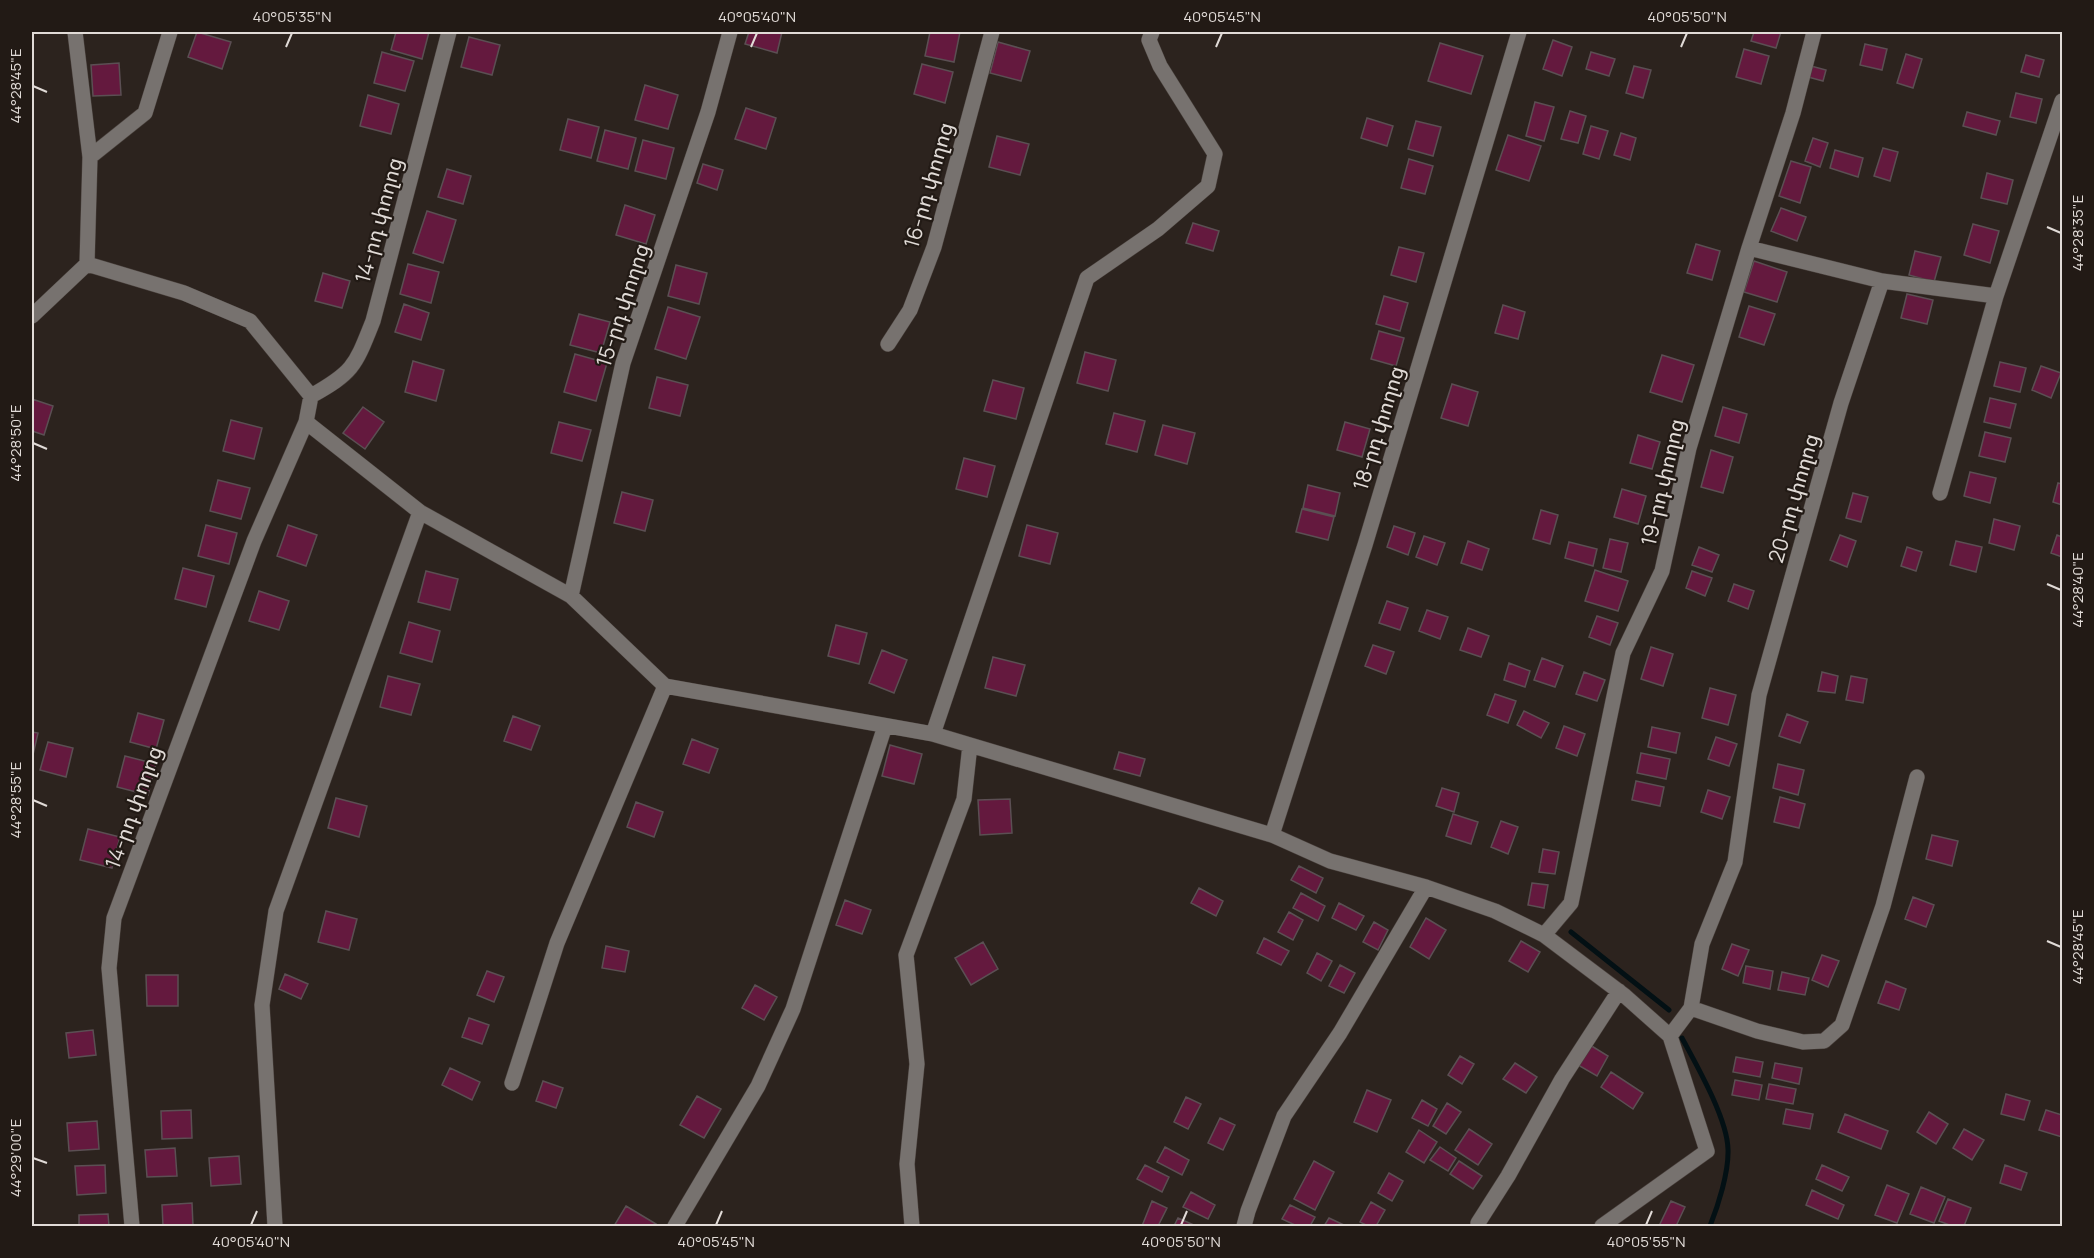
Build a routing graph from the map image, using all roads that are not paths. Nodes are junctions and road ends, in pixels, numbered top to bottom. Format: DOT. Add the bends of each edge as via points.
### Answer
graph roads {
  1 [pos="75,32"];
  2 [pos="170,32"];
  3 [pos="449,32"];
  4 [pos="730,32"];
  5 [pos="993,32"];
  6 [pos="1152,32"];
  7 [pos="1519,32"];
  8 [pos="1814,32"];
  9 [pos="2062,100"];
  10 [pos="90,157"];
  11 [pos="1749,248"];
  12 [pos="87,264"];
  13 [pos="1882,281"];
  14 [pos="1996,296"];
  15 [pos="32,316"];
  16 [pos="888,344"];
  17 [pos="311,396"];
  18 [pos="306,422"];
  19 [pos="1940,493"];
  20 [pos="420,512"];
  21 [pos="571,596"];
  22 [pos="665,686"];
  23 [pos="885,726"];
  24 [pos="933,734"];
  25 [pos="970,745"];
  26 [pos="1917,777"];
  27 [pos="1272,836"];
  28 [pos="1426,887"];
  29 [pos="1544,935"];
  30 [pos="1619,991"];
  31 [pos="1691,1008"];
  32 [pos="1670,1036"];
  33 [pos="512,1083"];
  34 [pos="1478,1223"];
  35 [pos="132,1227"];
  36 [pos="275,1227"];
  37 [pos="675,1227"];
  38 [pos="912,1227"];
  39 [pos="1244,1227"];
  40 [pos="1602,1227"];
  1 -- 10 [label="street"];
  2 -- 10 [label="street" via="145,113"];
  3 -- 17 [label="street, 14-րդ փողոց" via="373,321 357,359 343,378"];
  4 -- 21 [label="street, 15-րդ փողոց" via="708,112 623,363"];
  5 -- 16 [label="street, 16-րդ փողոց" via="934,247 910,310"];
  6 -- 24 [label="street" via="1149,40 1160,66 1215,154 1208,186 1158,229 1087,278"];
  7 -- 27 [label="street, 18-րդ փողոց" via="1368,534"];
  8 -- 11 [label="street, 19-րդ փողոց" via="1794,113"];
  9 -- 14 [label="street"];
  10 -- 12 [label="street"];
  11 -- 13 [label="street"];
  11 -- 29 [label="street, 19-րդ փողոց" via="1689,448 1662,571 1623,653 1570,903"];
  12 -- 15 [label="street"];
  12 -- 17 [label="street" via="184,293 250,321"];
  13 -- 14 [label="street"];
  13 -- 31 [label="street, 20-րդ փողոց" via="1841,403 1759,695 1735,862 1702,944"];
  14 -- 19 [label="street"];
  17 -- 18 [label="street, 14-րդ փողոց"];
  18 -- 20 [label="street"];
  18 -- 35 [label="street, 14-րդ փողոց" via="254,541 114,918 109,968"];
  20 -- 21 [label="street"];
  20 -- 36 [label="street" via="276,911 262,1005"];
  21 -- 22 [label="street"];
  22 -- 23 [label="street"];
  22 -- 33 [label="street" via="557,943"];
  23 -- 24 [label="street"];
  23 -- 37 [label="street" via="793,1009 758,1086"];
  24 -- 25 [label="street"];
  25 -- 27 [label="street"];
  25 -- 38 [label="street" via="963,799 906,955 917,1064 907,1164"];
  26 -- 31 [label="street" via="1883,906 1842,1024 1824,1041 1803,1042"];
  27 -- 28 [label="street" via="1330,861"];
  28 -- 29 [label="street" via="1496,911"];
  28 -- 39 [label="street" via="1340,1033 1284,1116"];
  29 -- 30 [label="street"];
  30 -- 32 [label="street"];
  30 -- 34 [label="street" via="1562,1079 1509,1176"];
  31 -- 32 [label="street, 20-րդ փողոց"];
  32 -- 40 [label="street" via="1707,1151"];
}
